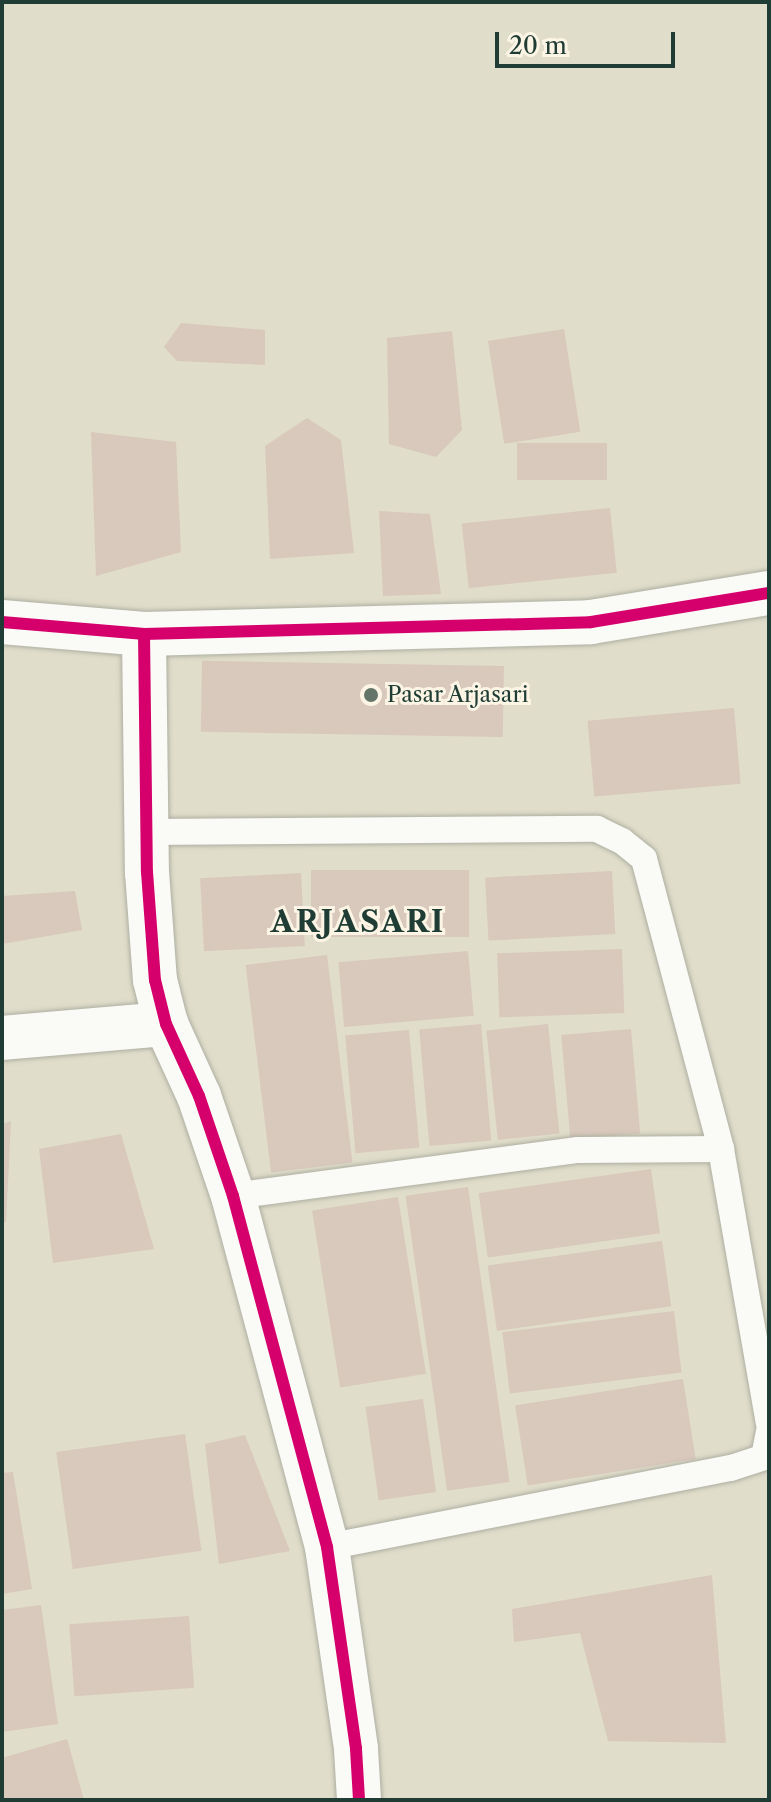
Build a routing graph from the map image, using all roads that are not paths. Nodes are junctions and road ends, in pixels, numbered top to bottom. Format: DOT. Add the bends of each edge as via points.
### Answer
graph roads {
  1 [pos="769,593"];
  2 [pos="2,622"];
  3 [pos="144,634"];
  4 [pos="146,832"];
  5 [pos="166,1024"];
  6 [pos="2,1038"];
  7 [pos="721,1149"];
  8 [pos="233,1196"];
  9 [pos="769,1423"];
  10 [pos="769,1432"];
  11 [pos="327,1547"];
  12 [pos="359,1800"];
  1 -- 3 [label="street" via="591,622"];
  2 -- 3 [label="street"];
  3 -- 4 [label="street"];
  4 -- 5 [label="street" via="155,980"];
  4 -- 7 [label="lane" via="597,829 622,841 644,859"];
  5 -- 6 [label="street"];
  5 -- 8 [label="street" via="199,1096"];
  7 -- 8 [label="lane" via="578,1150"];
  7 -- 9 [label="lane"];
  8 -- 11 [label="street"];
  10 -- 11 [label="lane" via="764,1457 731,1468"];
  11 -- 12 [label="street"];
}
